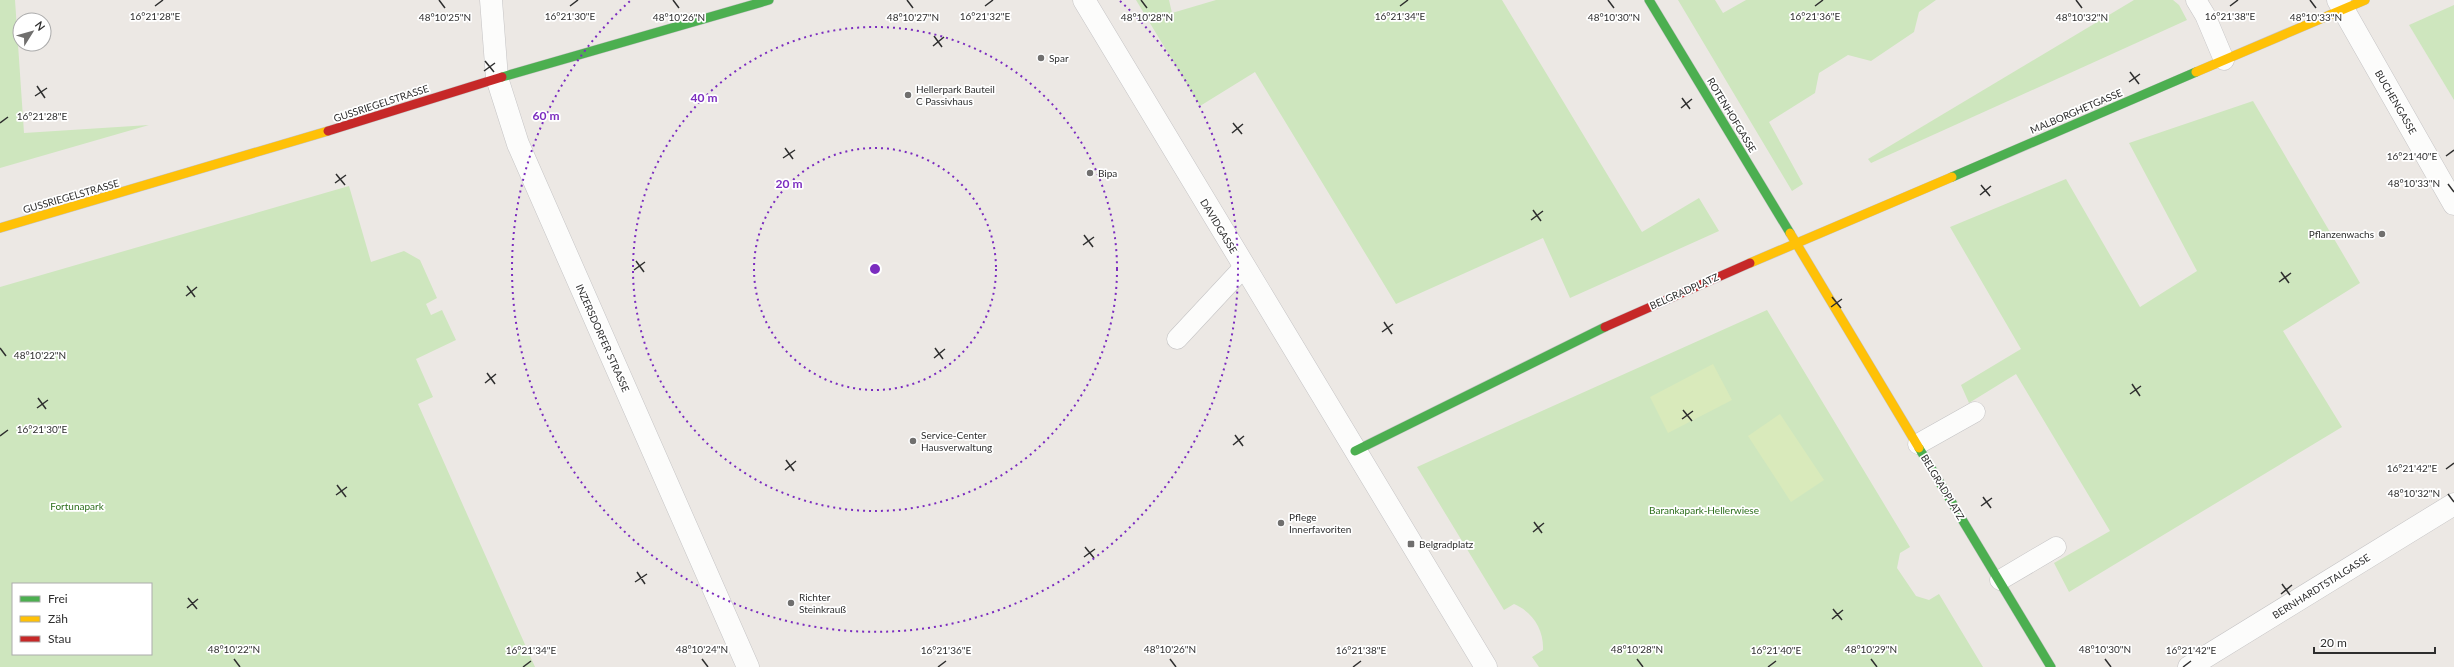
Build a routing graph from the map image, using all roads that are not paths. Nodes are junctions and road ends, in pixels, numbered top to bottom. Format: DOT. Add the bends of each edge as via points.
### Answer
graph roads {
  1 [pos="491,0"];
  2 [pos="769,0"];
  3 [pos="1084,0"];
  4 [pos="1649,0"];
  5 [pos="2196,0"];
  6 [pos="2365,0"];
  7 [pos="2340,5"];
  8 [pos="2224,60"];
  9 [pos="497,78"];
  10 [pos="2454,204"];
  11 [pos="0,228"];
  12 [pos="1796,242"];
  13 [pos="1244,267"];
  14 [pos="1177,339"];
  15 [pos="1974,412"];
  16 [pos="1918,444"];
  17 [pos="1355,451"];
  18 [pos="2454,504"];
  19 [pos="2056,547"];
  20 [pos="2000,580"];
  21 [pos="748,667"];
  22 [pos="1486,667"];
  23 [pos="2051,667"];
  24 [pos="2189,667"];
  1 -- 9 [label="street, INZERSDORFER STRASSE"];
  2 -- 9 [label="street, GUSSRIEGELSTRASSE"];
  3 -- 13 [label="street, DAVIDGASSE"];
  4 -- 12 [label="street, ROTENHOFGASSE"];
  5 -- 8 [label="lane"];
  6 -- 7 [label="street, MALBORGHETGASSE"];
  7 -- 8 [label="street, MALBORGHETGASSE"];
  7 -- 10 [label="street, BUCHENGASSE"];
  8 -- 12 [label="street, MALBORGHETGASSE"];
  9 -- 11 [label="street, GUSSRIEGELSTRASSE" via="246,158"];
  9 -- 21 [label="street, INZERSDORFER STRASSE" via="518,144"];
  12 -- 16 [label="street, BELGRADPLATZ"];
  12 -- 17 [label="street, BELGRADPLATZ" via="1642,309"];
  13 -- 14 [label="lane"];
  13 -- 17 [label="street, DAVIDGASSE"];
  15 -- 16 [label="lane"];
  16 -- 20 [label="street, BELGRADPLATZ"];
  17 -- 22 [label="street"];
  18 -- 24 [label="street, BERNHARDTSTALGASSE"];
  19 -- 20 [label="lane"];
  20 -- 23 [label="street, BELGRADPLATZ"];
}
